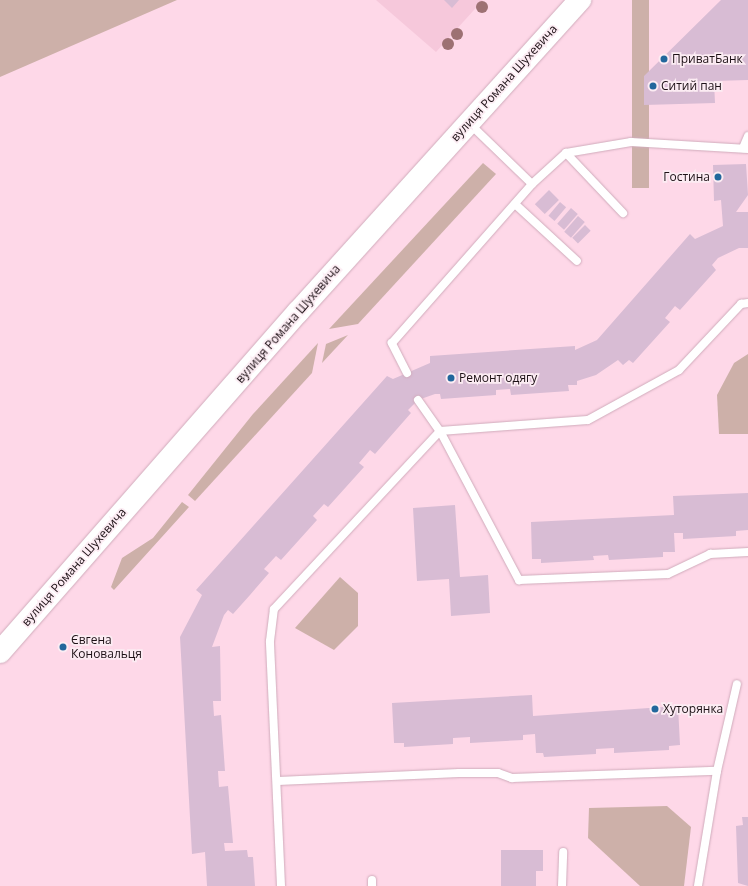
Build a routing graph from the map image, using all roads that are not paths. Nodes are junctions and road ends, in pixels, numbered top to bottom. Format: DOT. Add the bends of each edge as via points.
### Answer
graph roads {
  1 [pos="580,0"];
  2 [pos="468,122"];
  3 [pos="748,136"];
  4 [pos="746,149"];
  5 [pos="566,153"];
  6 [pos="532,184"];
  7 [pos="515,204"];
  8 [pos="623,213"];
  9 [pos="577,261"];
  10 [pos="748,303"];
  11 [pos="407,373"];
  12 [pos="418,400"];
  13 [pos="440,431"];
  14 [pos="748,552"];
  15 [pos="0,652"];
  16 [pos="737,684"];
  17 [pos="717,771"];
  18 [pos="278,781"];
  19 [pos="563,852"];
  20 [pos="281,886"];
  21 [pos="562,886"];
  22 [pos="698,886"];
  1 -- 2 [label="main road, вулиця Романа Шухевича"];
  2 -- 6 [label="lane"];
  2 -- 15 [label="main road, вулиця Романа Шухевича"];
  3 -- 4 [label="lane"];
  4 -- 5 [label="lane" via="631,142"];
  5 -- 6 [label="lane"];
  5 -- 8 [label="lane"];
  6 -- 7 [label="lane"];
  7 -- 9 [label="lane"];
  7 -- 11 [label="lane" via="392,343"];
  10 -- 13 [label="lane" via="741,304 679,370 588,420"];
  12 -- 13 [label="lane"];
  13 -- 14 [label="lane" via="519,580 668,574 710,554"];
  13 -- 18 [label="lane" via="274,609 270,641"];
  16 -- 17 [label="lane"];
  17 -- 18 [label="lane" via="512,778 498,773 459,773"];
  17 -- 22 [label="lane"];
  18 -- 20 [label="lane"];
  19 -- 21 [label="lane"];
}
